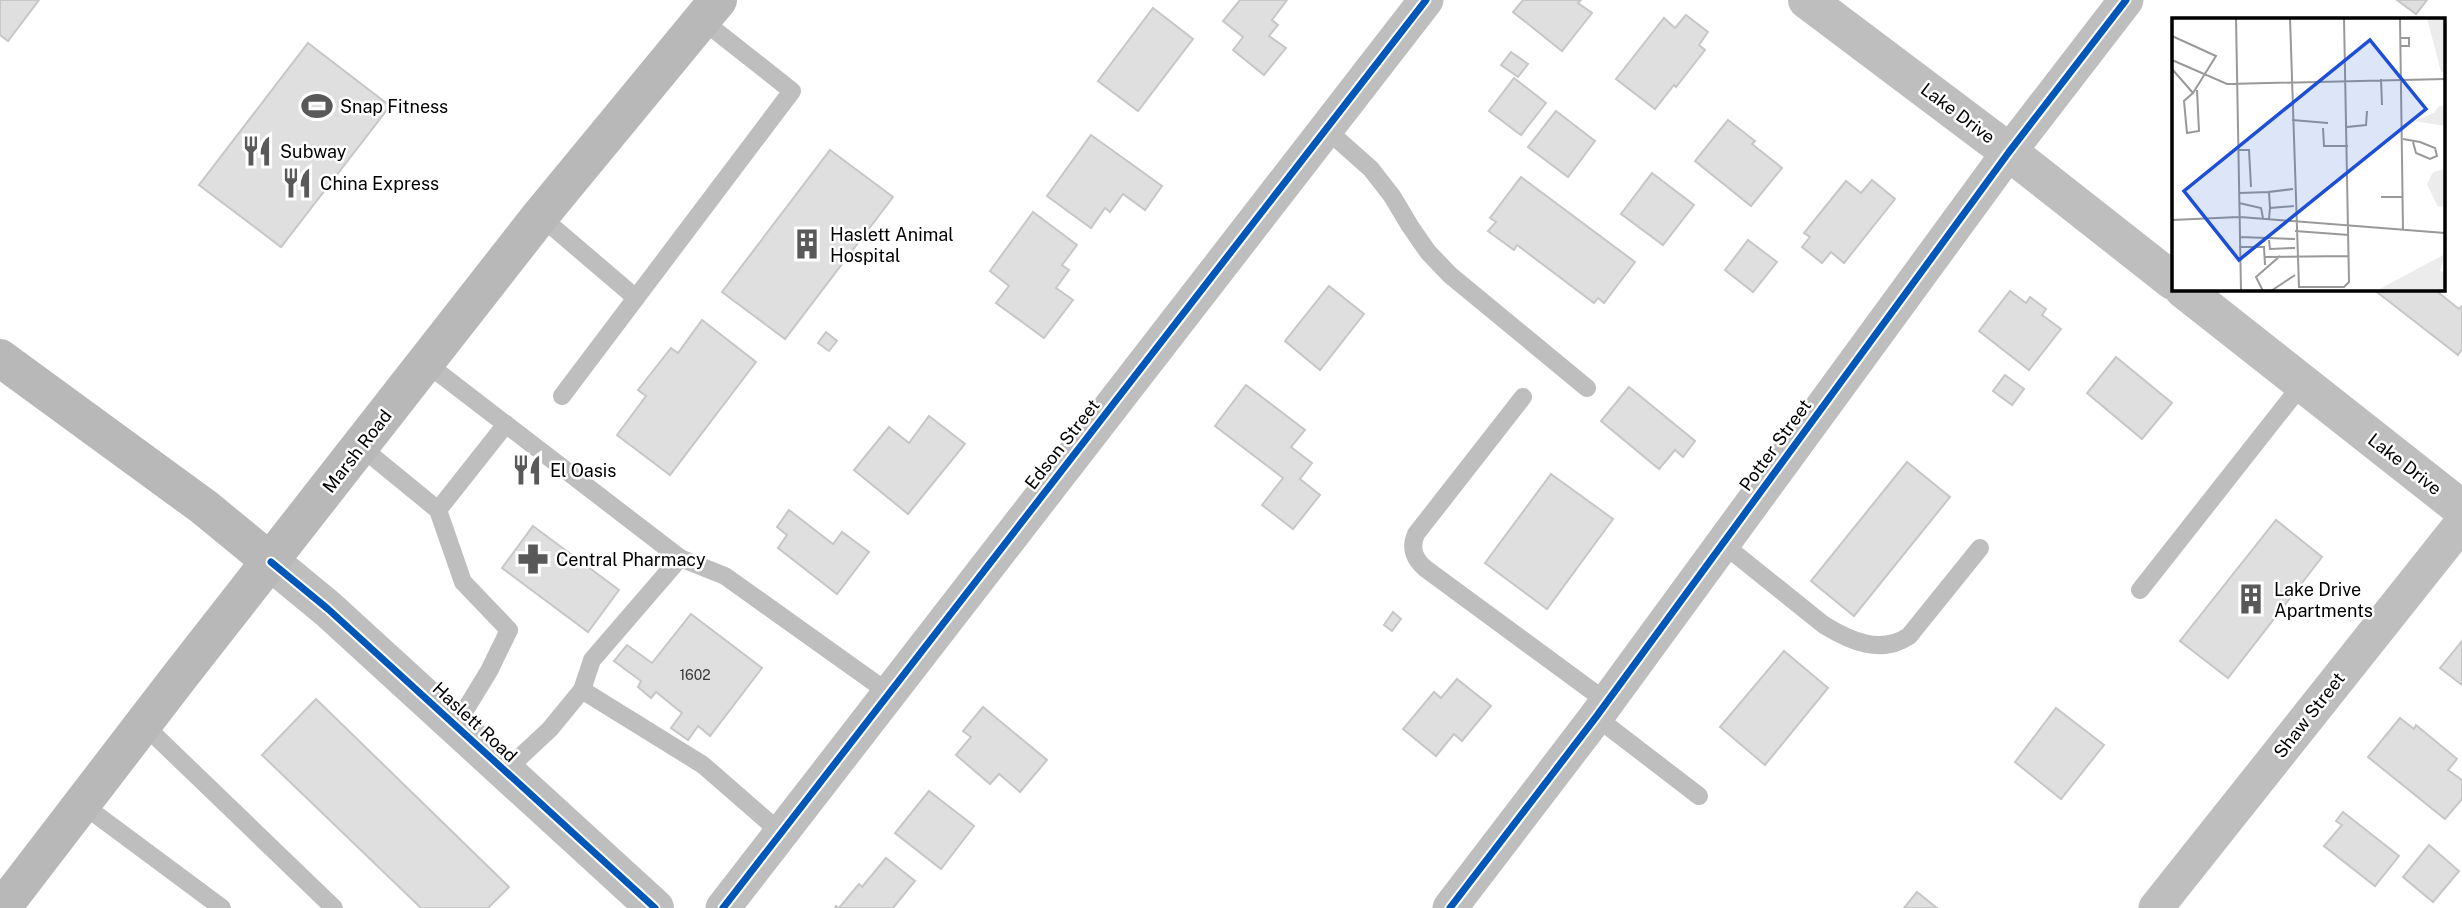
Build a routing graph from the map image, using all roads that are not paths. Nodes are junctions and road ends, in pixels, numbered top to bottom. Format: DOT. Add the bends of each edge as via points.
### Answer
graph roads {
  1 [pos="1426,0"];
  2 [pos="1807,0"];
  3 [pos="2126,0"];
  4 [pos="710,10"];
  5 [pos="1326,129"];
  6 [pos="2009,152"];
  7 [pos="540,216"];
  8 [pos="2172,280"];
  9 [pos="2184,290"];
  10 [pos="636,298"];
  11 [pos="0,358"];
  12 [pos="426,363"];
  13 [pos="2303,383"];
  14 [pos="1587,387"];
  15 [pos="562,396"];
  16 [pos="1523,397"];
  17 [pos="506,424"];
  18 [pos="361,447"];
  19 [pos="2462,509"];
  20 [pos="438,510"];
  21 [pos="2462,523"];
  22 [pos="1723,544"];
  23 [pos="1980,548"];
  24 [pos="680,558"];
  25 [pos="271,562"];
  26 [pos="2140,590"];
  27 [pos="582,690"];
  28 [pos="889,693"];
  29 [pos="1601,710"];
  30 [pos="143,724"];
  31 [pos="456,725"];
  32 [pos="505,771"];
  33 [pos="1699,796"];
  34 [pos="82,804"];
  35 [pos="781,833"];
  36 [pos="2,908"];
  37 [pos="222,908"];
  38 [pos="334,908"];
  39 [pos="654,908"];
  40 [pos="723,908"];
  41 [pos="1450,908"];
  42 [pos="2156,908"];
  1 -- 5 [label="street, Edson Street"];
  2 -- 6 [label="street, Lake Drive"];
  3 -- 6 [label="street, Potter Street"];
  4 -- 7 [label="main road, Marsh Road"];
  4 -- 10 [label="lane" via="792,91"];
  5 -- 14 [label="lane" via="1371,169 1450,275"];
  5 -- 28 [label="street, Edson Street"];
  6 -- 8 [label="street, Lake Drive"];
  6 -- 22 [label="street, Potter Street"];
  7 -- 10 [label="lane"];
  7 -- 12 [label="main road, Marsh Road"];
  9 -- 13 [label="street, Lake Drive"];
  10 -- 15 [label="lane"];
  11 -- 25 [label="main road, Haslett Road" via="204,507"];
  12 -- 17 [label="lane"];
  12 -- 18 [label="main road, Marsh Road"];
  13 -- 19 [label="street, Lake Drive"];
  13 -- 26 [label="lane"];
  16 -- 29 [label="lane" via="1416,534 1413,549 1419,564"];
  17 -- 20 [label="lane"];
  17 -- 24 [label="lane"];
  18 -- 20 [label="lane"];
  18 -- 25 [label="main road, Marsh Road"];
  20 -- 31 [label="lane" via="463,582 509,630"];
  21 -- 42 [label="street, Shaw Street"];
  22 -- 23 [label="lane" via="1841,636 1887,646 1909,636"];
  22 -- 29 [label="street, Potter Street"];
  24 -- 27 [label="lane" via="592,660"];
  24 -- 28 [label="lane" via="725,576"];
  25 -- 30 [label="main road, Marsh Road"];
  25 -- 31 [label="street, Haslett Road"];
  27 -- 32 [label="lane" via="550,729"];
  27 -- 35 [label="lane" via="703,765"];
  28 -- 35 [label="street, Edson Street"];
  29 -- 33 [label="lane"];
  29 -- 41 [label="street, Potter Street"];
  30 -- 34 [label="main road, Marsh Road"];
  30 -- 38 [label="lane"];
  31 -- 32 [label="street, Haslett Road"];
  32 -- 39 [label="street, Haslett Road"];
  34 -- 36 [label="main road, Marsh Road"];
  34 -- 37 [label="lane"];
  35 -- 40 [label="street, Edson Street"];
}
